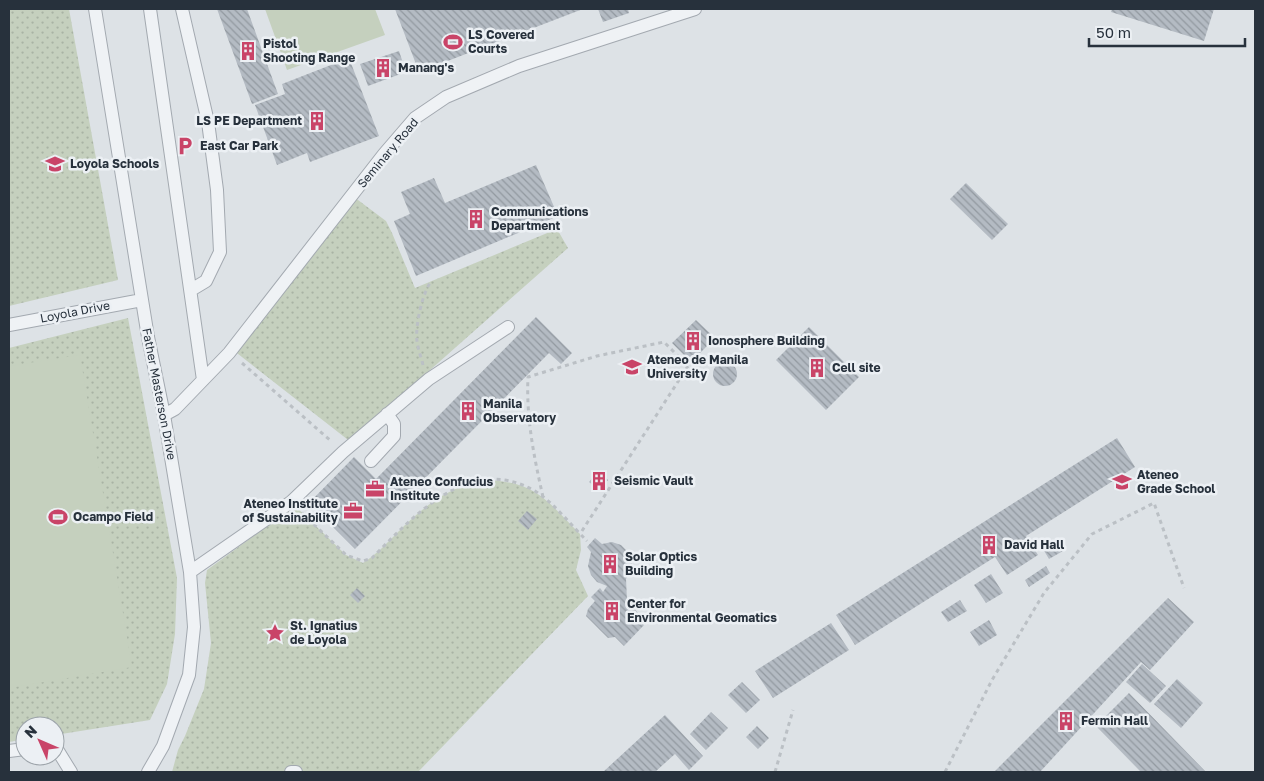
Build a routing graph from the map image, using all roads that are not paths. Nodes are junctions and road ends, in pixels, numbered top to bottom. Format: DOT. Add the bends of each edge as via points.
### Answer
graph roads {
  1 [pos="95,9"];
  2 [pos="150,9"];
  3 [pos="182,9"];
  4 [pos="695,9"];
  5 [pos="191,290"];
  6 [pos="142,300"];
  7 [pos="9,325"];
  8 [pos="508,326"];
  9 [pos="203,380"];
  10 [pos="387,414"];
  11 [pos="164,415"];
  12 [pos="371,461"];
  13 [pos="190,572"];
  14 [pos="148,772"];
  15 [pos="291,772"];
  16 [pos="296,772"];
  1 -- 6 [label="lane, Father Masterson Drive"];
  2 -- 5 [label="lane"];
  3 -- 5 [label="lane" via="208,122 217,190 220,252 206,281"];
  4 -- 9 [label="lane, Seminary Road" via="519,66 446,97 415,118 230,353"];
  5 -- 9 [label="lane"];
  6 -- 7 [label="lane, Loyola Drive"];
  6 -- 11 [label="lane, Father Masterson Drive"];
  8 -- 10 [label="lane" via="429,380"];
  9 -- 11 [label="lane, Seminary Road" via="176,408"];
  10 -- 12 [label="lane" via="394,424 394,436"];
  10 -- 13 [label="lane" via="291,502"];
  11 -- 13 [label="lane, Father Masterson Drive"];
  13 -- 14 [label="lane, Father Masterson Drive" via="194,628 189,675 163,746"];
  15 -- 16 [label="lane"];
}
